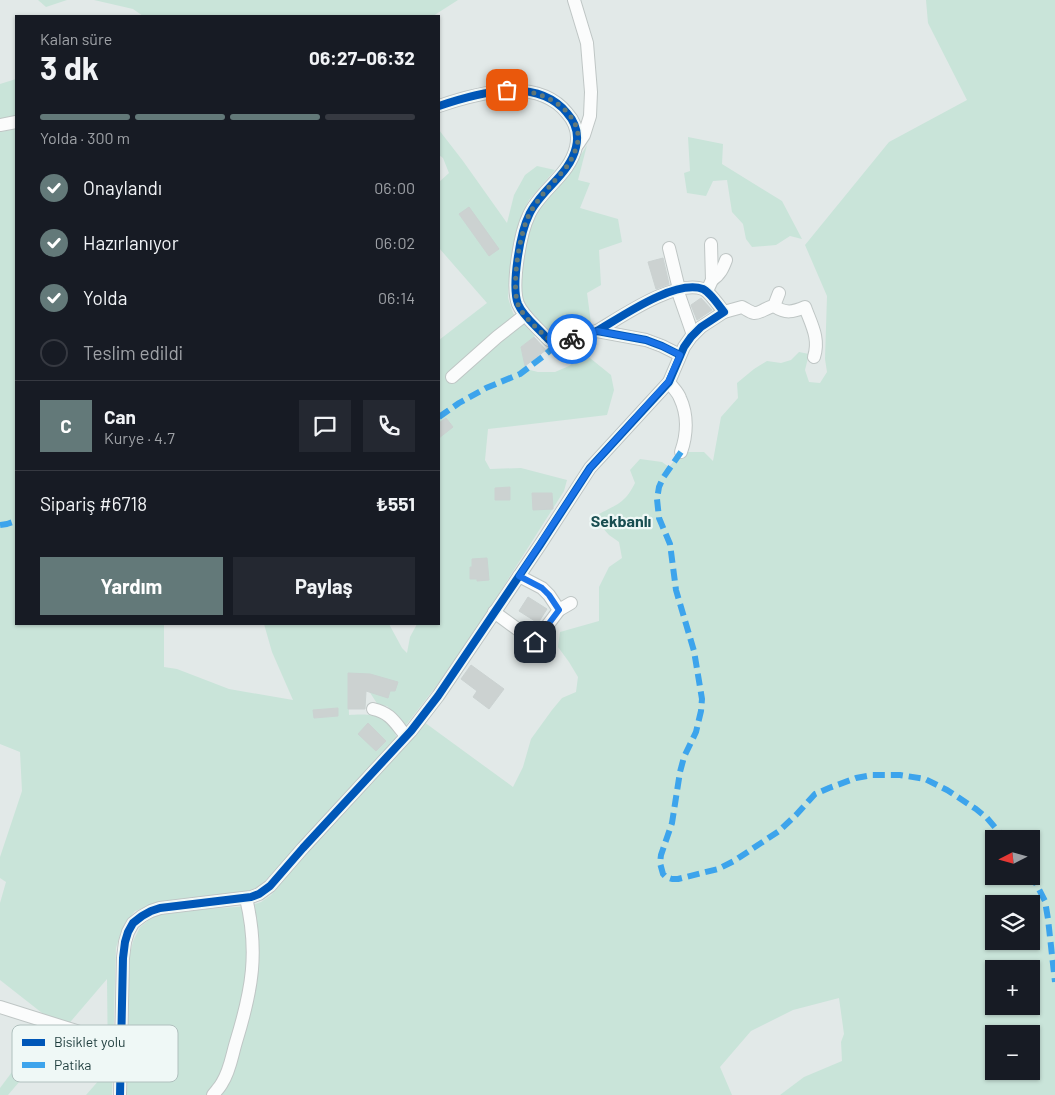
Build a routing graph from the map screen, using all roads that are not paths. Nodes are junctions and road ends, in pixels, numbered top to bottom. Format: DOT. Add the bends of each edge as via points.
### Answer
graph roads {
  1 [pos="574,0"];
  2 [pos="440,106"];
  3 [pos="15,122"];
  4 [pos="0,125"];
  5 [pos="577,146"];
  6 [pos="711,244"];
  7 [pos="669,248"];
  8 [pos="726,260"];
  9 [pos="712,280"];
  10 [pos="678,289"];
  11 [pos="706,291"];
  12 [pos="779,293"];
  13 [pos="774,306"];
  14 [pos="724,312"];
  15 [pos="525,315"];
  16 [pos="597,331"];
  17 [pos="693,335"];
  18 [pos="680,355"];
  19 [pos="814,357"];
  20 [pos="452,377"];
  21 [pos="668,382"];
  22 [pos="681,452"];
  23 [pos="519,576"];
  24 [pos="571,603"];
  25 [pos="559,610"];
  26 [pos="494,612"];
  27 [pos="373,709"];
  28 [pos="406,736"];
  29 [pos="246,898"];
  30 [pos="0,1007"];
  31 [pos="57,1025"];
  32 [pos="121,1025"];
  33 [pos="120,1082"];
  34 [pos="120,1095"];
  35 [pos="213,1095"];
  1 -- 5 [label="street" via="587,43 591,92 590,116"];
  2 -- 5 [label="street" via="507,90 534,93 556,102 572,118 578,135"];
  3 -- 4 [label="street"];
  5 -- 15 [label="street" via="570,162 537,201 526,220 515,279 517,299"];
  6 -- 9 [label="street"];
  7 -- 10 [label="street"];
  8 -- 9 [label="street" via="721,272"];
  9 -- 11 [label="street"];
  10 -- 11 [label="street"];
  10 -- 16 [label="street"];
  10 -- 17 [label="street"];
  11 -- 14 [label="street"];
  12 -- 13 [label="street"];
  13 -- 14 [label="street" via="758,313 742,307"];
  13 -- 19 [label="street" via="787,312 805,307 817,342"];
  14 -- 17 [label="street"];
  15 -- 16 [label="street" via="549,340 559,342"];
  15 -- 20 [label="street"];
  16 -- 18 [label="street" via="646,340"];
  17 -- 18 [label="street"];
  18 -- 21 [label="street"];
  21 -- 22 [label="street" via="681,399 684,410 686,433"];
  21 -- 23 [label="street" via="590,468"];
  23 -- 25 [label="street" via="542,588"];
  23 -- 26 [label="street"];
  24 -- 25 [label="street"];
  25 -- 26 [label="street" via="535,642"];
  26 -- 28 [label="street" via="438,696"];
  27 -- 28 [label="street" via="389,715"];
  28 -- 29 [label="street" via="270,886"];
  29 -- 32 [label="street" via="160,908 134,923 128,932 123,958"];
  29 -- 35 [label="street" via="254,954 251,986 228,1068"];
  30 -- 31 [label="street"];
  33 -- 34 [label="street"];
}
